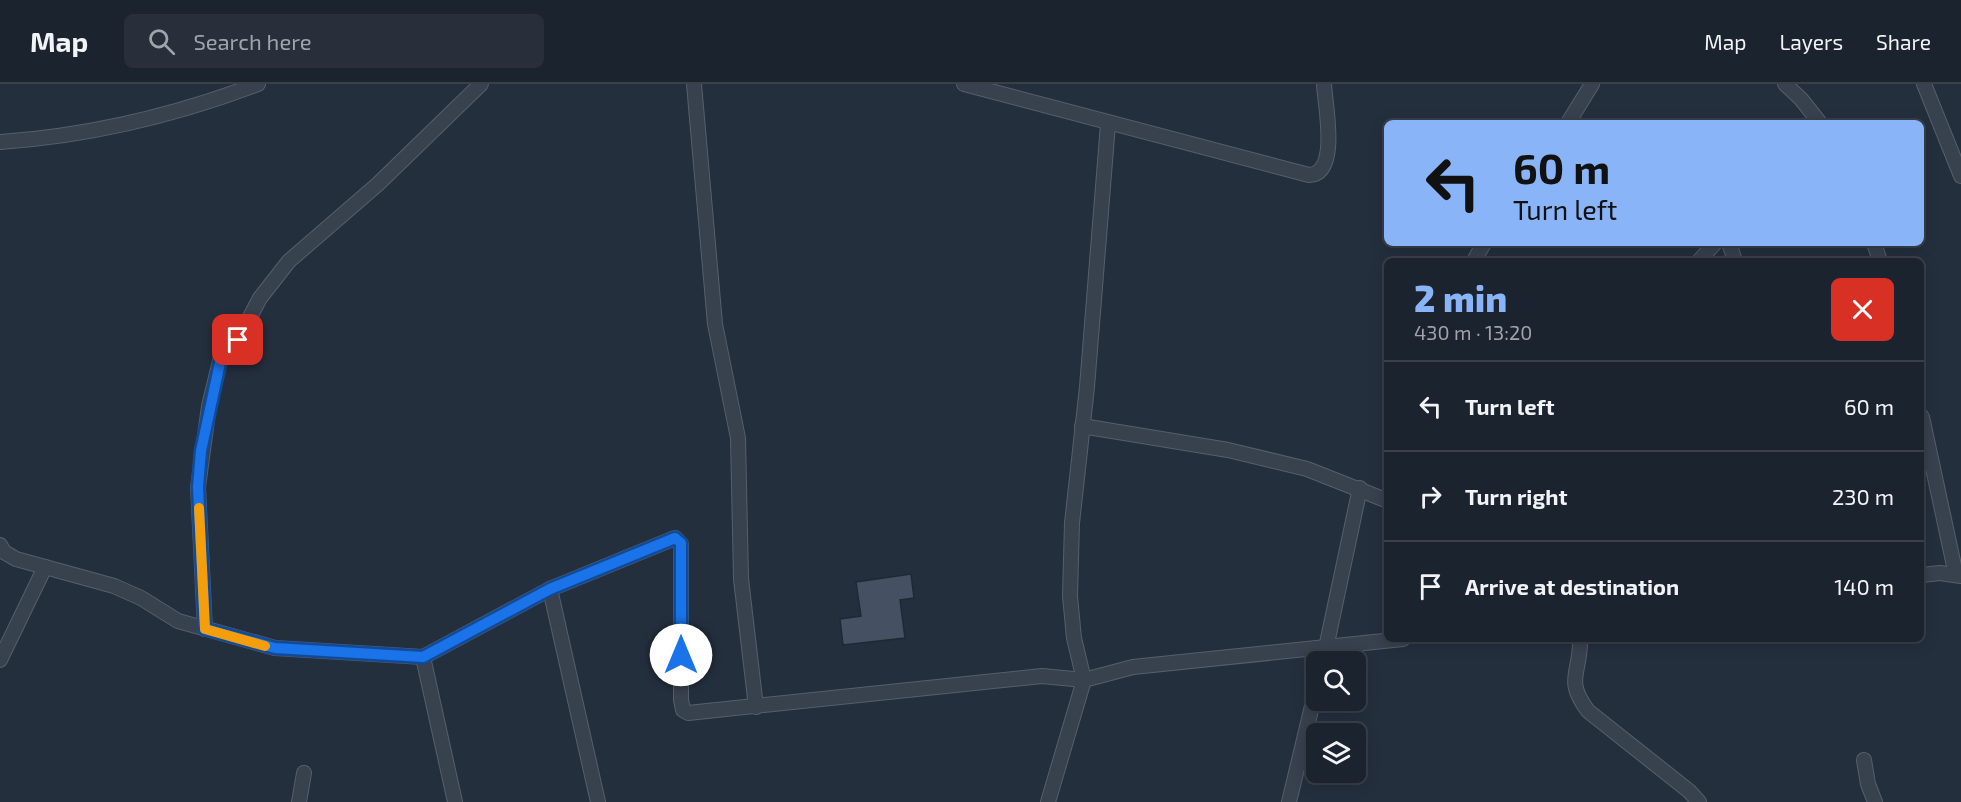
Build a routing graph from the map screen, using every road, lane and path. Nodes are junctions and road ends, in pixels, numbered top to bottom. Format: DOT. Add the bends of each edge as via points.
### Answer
graph roads {
  1 [pos="258,84"];
  2 [pos="481,84"];
  3 [pos="694,84"];
  4 [pos="964,84"];
  5 [pos="1324,84"];
  6 [pos="1592,84"];
  7 [pos="1785,84"];
  8 [pos="1924,84"];
  9 [pos="1570,120"];
  10 [pos="1818,120"];
  11 [pos="1108,124"];
  12 [pos="0,142"];
  13 [pos="1961,177"];
  14 [pos="1712,246"];
  15 [pos="1702,258"];
  16 [pos="1082,426"];
  17 [pos="1924,426"];
  18 [pos="1360,488"];
  19 [pos="1384,499"];
  20 [pos="0,545"];
  21 [pos="45,567"];
  22 [pos="1924,575"];
  23 [pos="1958,575"];
  24 [pos="550,589"];
  25 [pos="205,629"];
  26 [pos="1384,640"];
  27 [pos="1580,642"];
  28 [pos="1327,645"];
  29 [pos="1326,651"];
  30 [pos="423,657"];
  31 [pos="0,660"];
  32 [pos="1083,680"];
  33 [pos="756,708"];
  34 [pos="1311,711"];
  35 [pos="1864,760"];
  36 [pos="304,773"];
  37 [pos="299,802"];
  38 [pos="455,802"];
  39 [pos="598,802"];
  40 [pos="1048,802"];
  41 [pos="1288,802"];
  42 [pos="1699,802"];
  43 [pos="1875,802"];
  1 -- 12 [label="street" via="210,102 55,139"];
  2 -- 25 [label="street" via="378,184 289,261 260,298 238,340 222,353 208,406 198,487"];
  3 -- 33 [label="street" via="715,324 738,438 741,579"];
  4 -- 11 [label="street"];
  5 -- 11 [label="street" via="1328,160 1314,175"];
  6 -- 9 [label="street"];
  7 -- 10 [label="street"];
  8 -- 13 [label="street"];
  11 -- 16 [label="street"];
  14 -- 15 [label="street"];
  16 -- 18 [label="street" via="1228,450 1307,469"];
  16 -- 32 [label="street" via="1072,523 1070,596"];
  17 -- 23 [label="street"];
  18 -- 19 [label="street"];
  18 -- 28 [label="street"];
  20 -- 21 [label="street" via="10,556"];
  21 -- 25 [label="street" via="114,586 178,621"];
  21 -- 31 [label="street"];
  22 -- 23 [label="street"];
  24 -- 30 [label="street"];
  24 -- 33 [label="street" via="678,539 683,710 696,713"];
  24 -- 39 [label="street"];
  25 -- 30 [label="street" via="275,648"];
  26 -- 28 [label="street"];
  27 -- 42 [label="street" via="1574,688 1588,711"];
  28 -- 29 [label="street"];
  28 -- 32 [label="street" via="1133,667"];
  30 -- 38 [label="street"];
  32 -- 33 [label="street" via="1041,676"];
  32 -- 40 [label="street"];
  34 -- 41 [label="street"];
  35 -- 43 [label="street"];
  36 -- 37 [label="street"];
}
